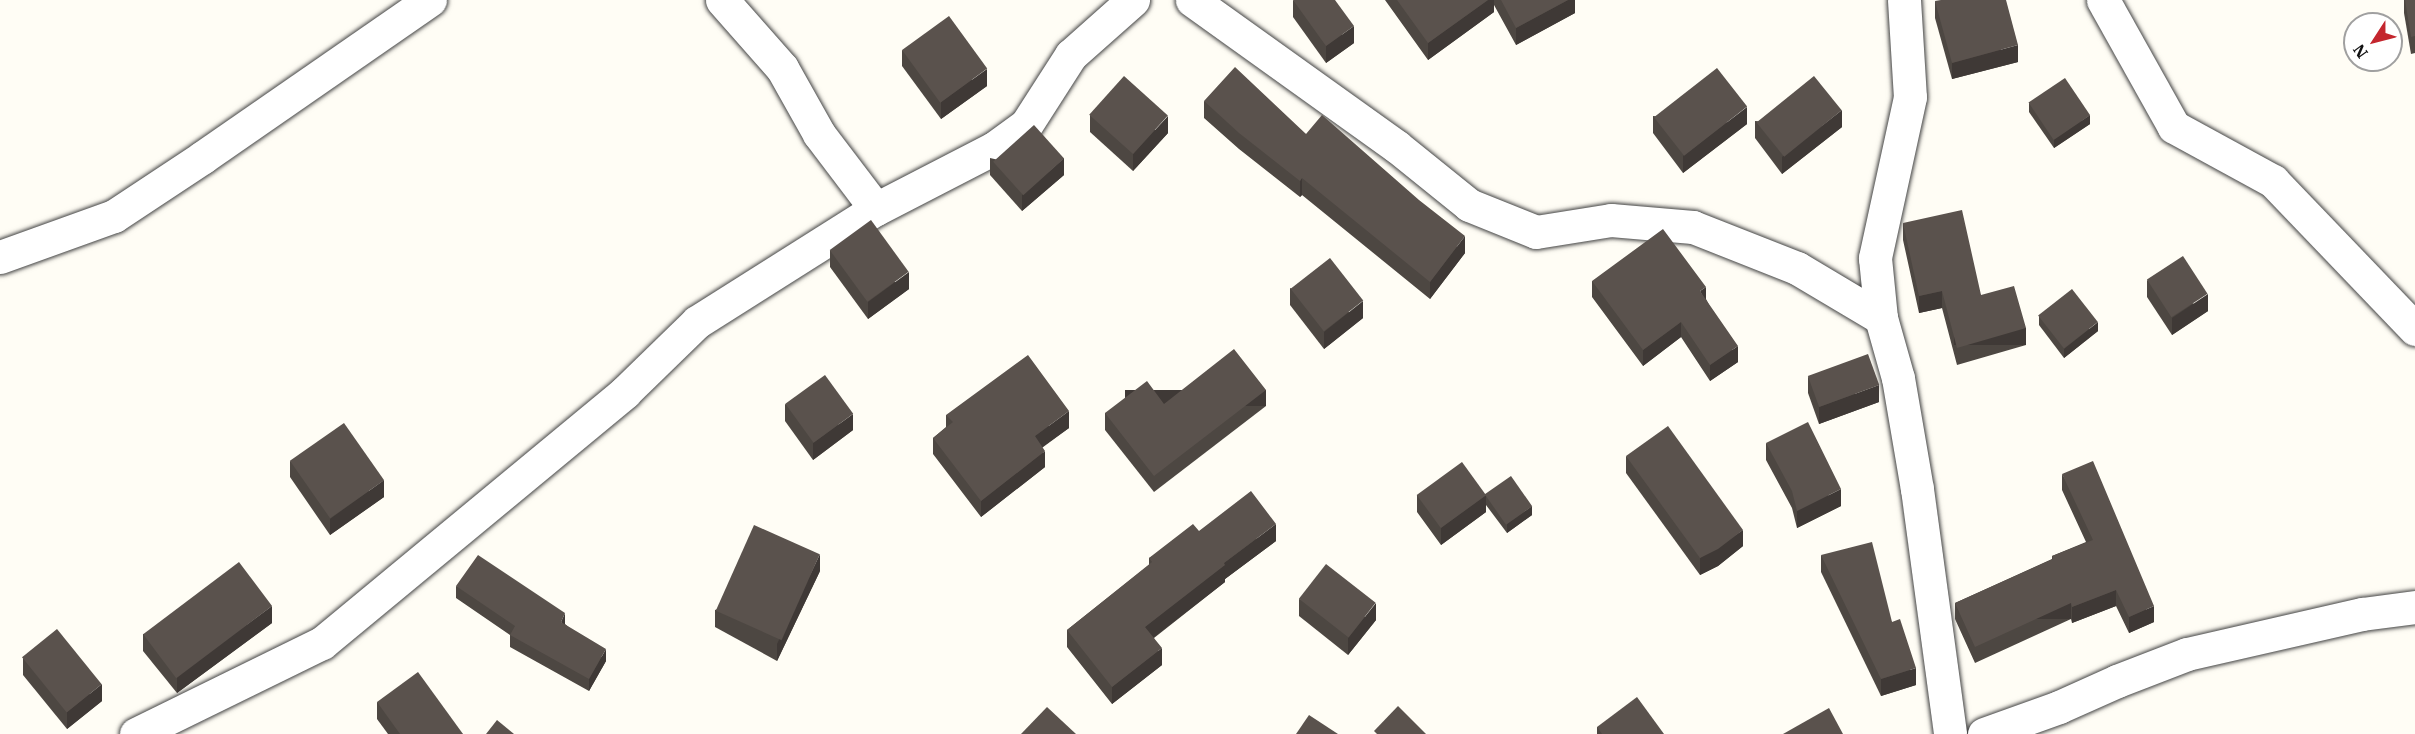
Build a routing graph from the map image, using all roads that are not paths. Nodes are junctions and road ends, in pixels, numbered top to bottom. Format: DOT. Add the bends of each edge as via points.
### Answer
graph roads {
  1 [pos="430,0"];
  2 [pos="722,0"];
  3 [pos="1133,0"];
  4 [pos="1192,0"];
  5 [pos="1904,0"];
  6 [pos="2103,0"];
  7 [pos="876,209"];
  8 [pos="0,257"];
  9 [pos="1881,318"];
  10 [pos="2415,329"];
  11 [pos="2415,607"];
  12 [pos="136,734"];
  13 [pos="1950,734"];
  14 [pos="1983,734"];
  1 -- 8 [label="street" via="114,216"];
  2 -- 7 [label="street" via="782,68 819,134"];
  3 -- 7 [label="street" via="1071,55 1026,125 994,148"];
  4 -- 9 [label="street" via="1396,146 1469,205 1536,232 1611,220 1694,226 1797,268"];
  5 -- 9 [label="street" via="1910,97 1875,258"];
  6 -- 10 [label="street" via="2174,128 2273,181"];
  7 -- 12 [label="street" via="697,322 625,392 322,643"];
  9 -- 13 [label="street" via="1898,378 1917,489"];
  11 -- 14 [label="street" via="2362,614 2187,654"];
}
